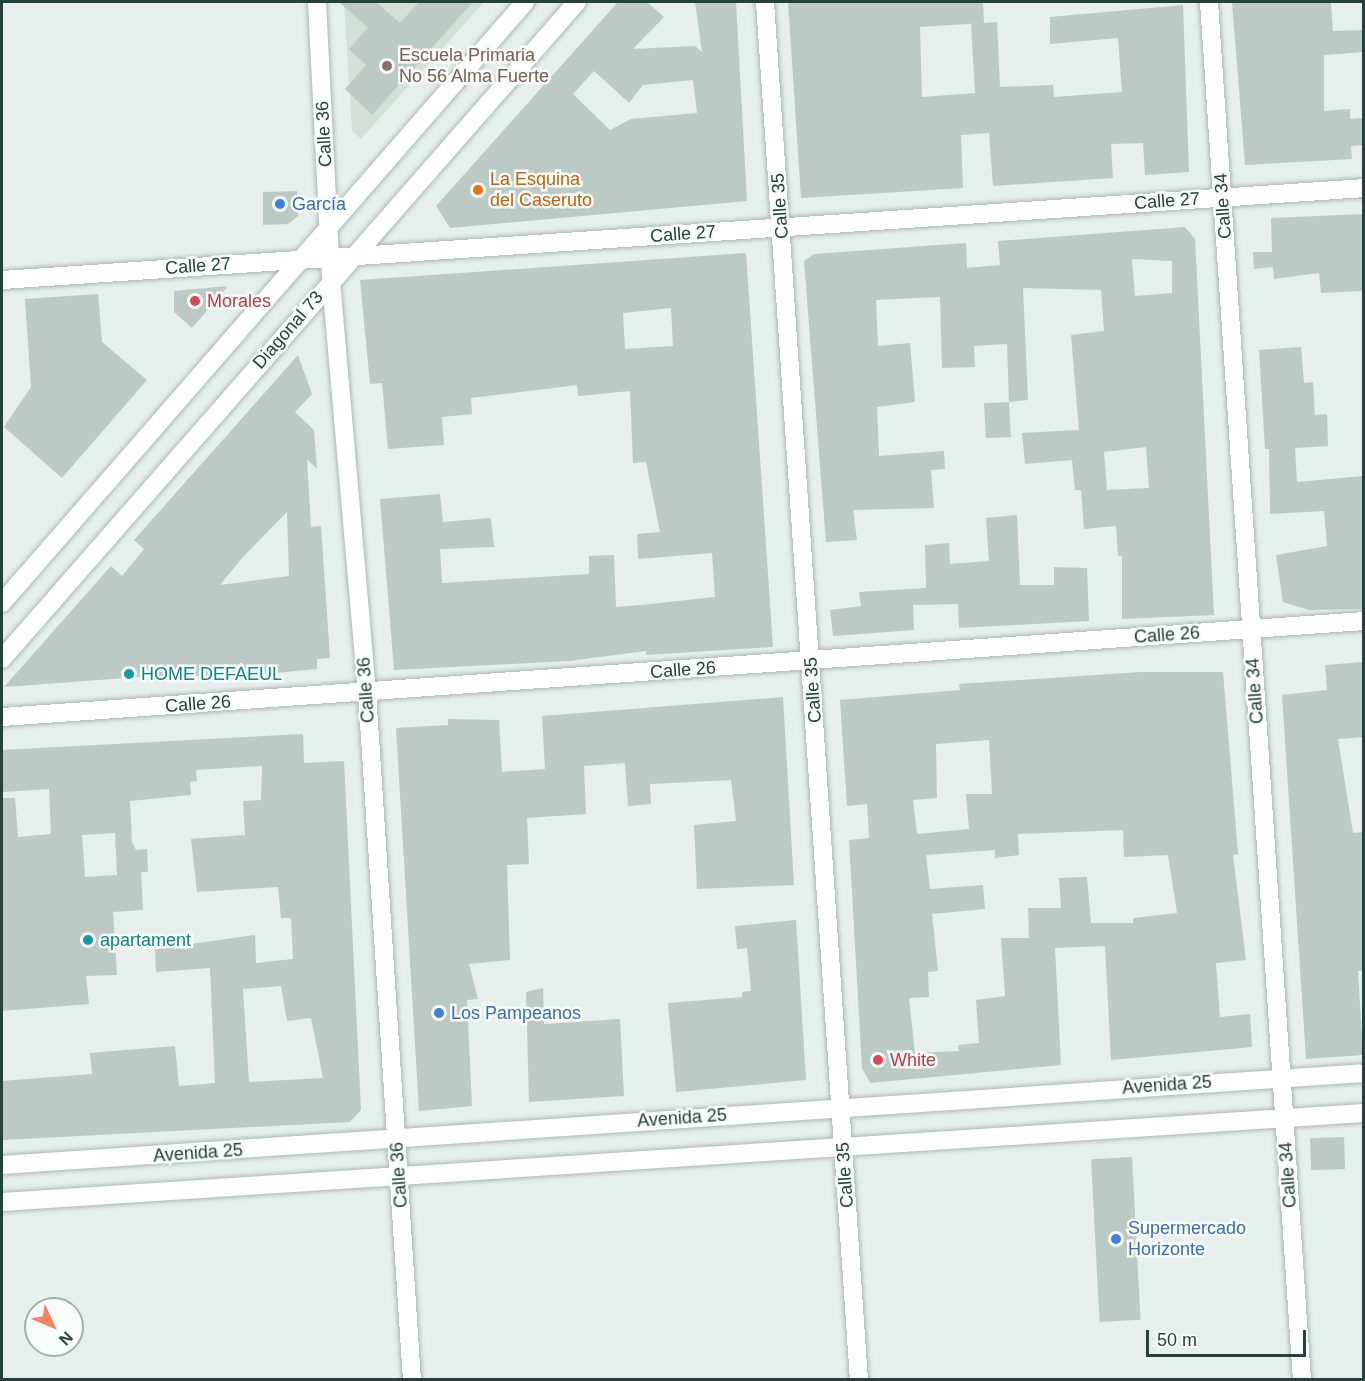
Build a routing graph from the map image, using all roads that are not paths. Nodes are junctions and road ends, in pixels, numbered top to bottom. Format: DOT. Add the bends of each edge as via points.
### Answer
graph roads {
  1 [pos="317,2"];
  2 [pos="525,2"];
  3 [pos="577,2"];
  4 [pos="765,2"];
  5 [pos="1209,2"];
  6 [pos="1364,188"];
  7 [pos="1222,198"];
  8 [pos="329,227"];
  9 [pos="782,228"];
  10 [pos="352,256"];
  11 [pos="329,258"];
  12 [pos="302,259"];
  13 [pos="2,280"];
  14 [pos="331,282"];
  15 [pos="2,603"];
  16 [pos="1364,621"];
  17 [pos="1251,629"];
  18 [pos="2,659"];
  19 [pos="811,661"];
  20 [pos="367,692"];
  21 [pos="2,717"];
  22 [pos="1364,1073"];
  23 [pos="1281,1078"];
  24 [pos="841,1106"];
  25 [pos="1364,1113"];
  26 [pos="1284,1118"];
  27 [pos="396,1141"];
  28 [pos="843,1145"];
  29 [pos="2,1165"];
  30 [pos="399,1177"];
  31 [pos="2,1202"];
  32 [pos="412,1380"];
  33 [pos="859,1380"];
  34 [pos="1302,1380"];
  1 -- 8 [label="street, Calle 36"];
  2 -- 8 [label="street, Diagonal 73"];
  3 -- 10 [label="street, Diagonal 73"];
  4 -- 9 [label="street, Calle 35"];
  5 -- 7 [label="street, Calle 34"];
  6 -- 7 [label="street, Calle 27"];
  7 -- 9 [label="street, Calle 27"];
  7 -- 17 [label="street, Calle 34"];
  8 -- 11 [label="street, Calle 36"];
  8 -- 12 [label="street, Diagonal 73"];
  9 -- 10 [label="street, Calle 27"];
  9 -- 19 [label="street, Calle 35"];
  10 -- 11 [label="street, Calle 27"];
  10 -- 14 [label="street, Diagonal 73"];
  11 -- 12 [label="street, Calle 27"];
  11 -- 14 [label="street, Calle 36"];
  12 -- 13 [label="street, Calle 27"];
  12 -- 15 [label="street, Diagonal 73"];
  14 -- 18 [label="street, Diagonal 73"];
  14 -- 20 [label="street, Calle 36"];
  16 -- 17 [label="street, Calle 26"];
  17 -- 19 [label="street, Calle 26"];
  17 -- 23 [label="street, Calle 34"];
  19 -- 20 [label="street, Calle 26"];
  19 -- 24 [label="street, Calle 35"];
  20 -- 21 [label="street, Calle 26"];
  20 -- 27 [label="street, Calle 36"];
  22 -- 23 [label="street, Avenida 25"];
  23 -- 24 [label="street, Avenida 25"];
  23 -- 26 [label="street, Calle 34"];
  24 -- 27 [label="street, Avenida 25"];
  24 -- 28 [label="street, Calle 35"];
  25 -- 26 [label="street, Avenida 25"];
  26 -- 28 [label="street, Avenida 25"];
  26 -- 34 [label="street, Calle 34"];
  27 -- 29 [label="street, Avenida 25"];
  27 -- 30 [label="street, Calle 36"];
  28 -- 30 [label="street, Avenida 25"];
  28 -- 33 [label="street, Calle 35"];
  30 -- 31 [label="street, Avenida 25"];
  30 -- 32 [label="street, Calle 36"];
}
